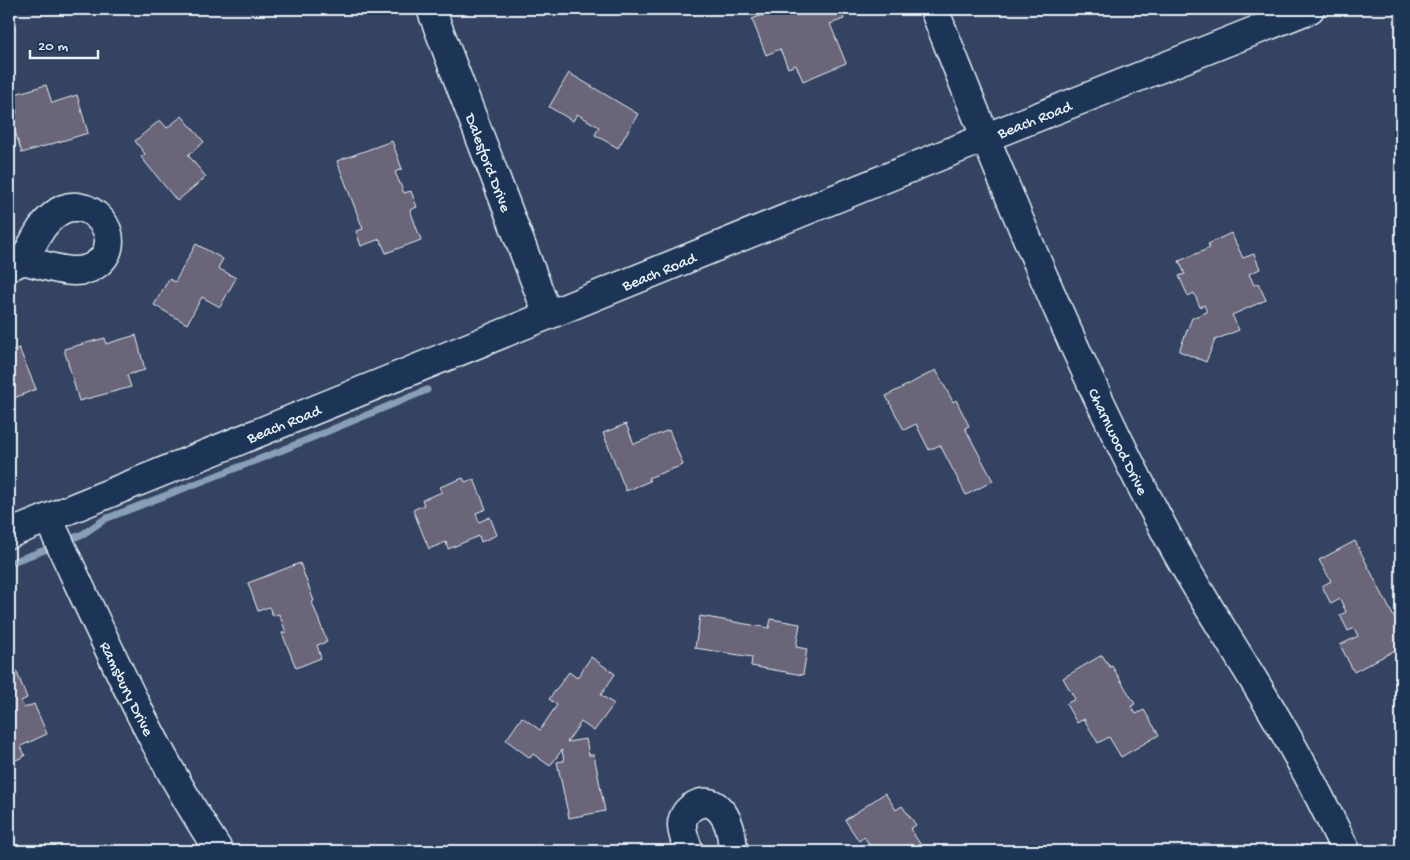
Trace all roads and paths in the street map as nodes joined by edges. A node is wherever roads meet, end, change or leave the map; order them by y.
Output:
1 (431, 9) edge
2 (934, 9) edge
3 (1310, 9) edge
4 (987, 136) junction
5 (548, 315) junction
6 (48, 518) junction
7 (9, 534) edge
8 (219, 851) edge
9 (689, 851) edge
10 (733, 851) edge
11 (1346, 851) edge

1 - 5 street, Dalesford Drive
2 - 4 street, Charnwood Drive
3 - 4 street, Beach Road
4 - 5 street, Beach Road
4 - 11 street, Charnwood Drive
5 - 6 street, Beach Road
6 - 7 street, Beach Road
6 - 8 street, Ramsbury Drive
9 - 10 street

